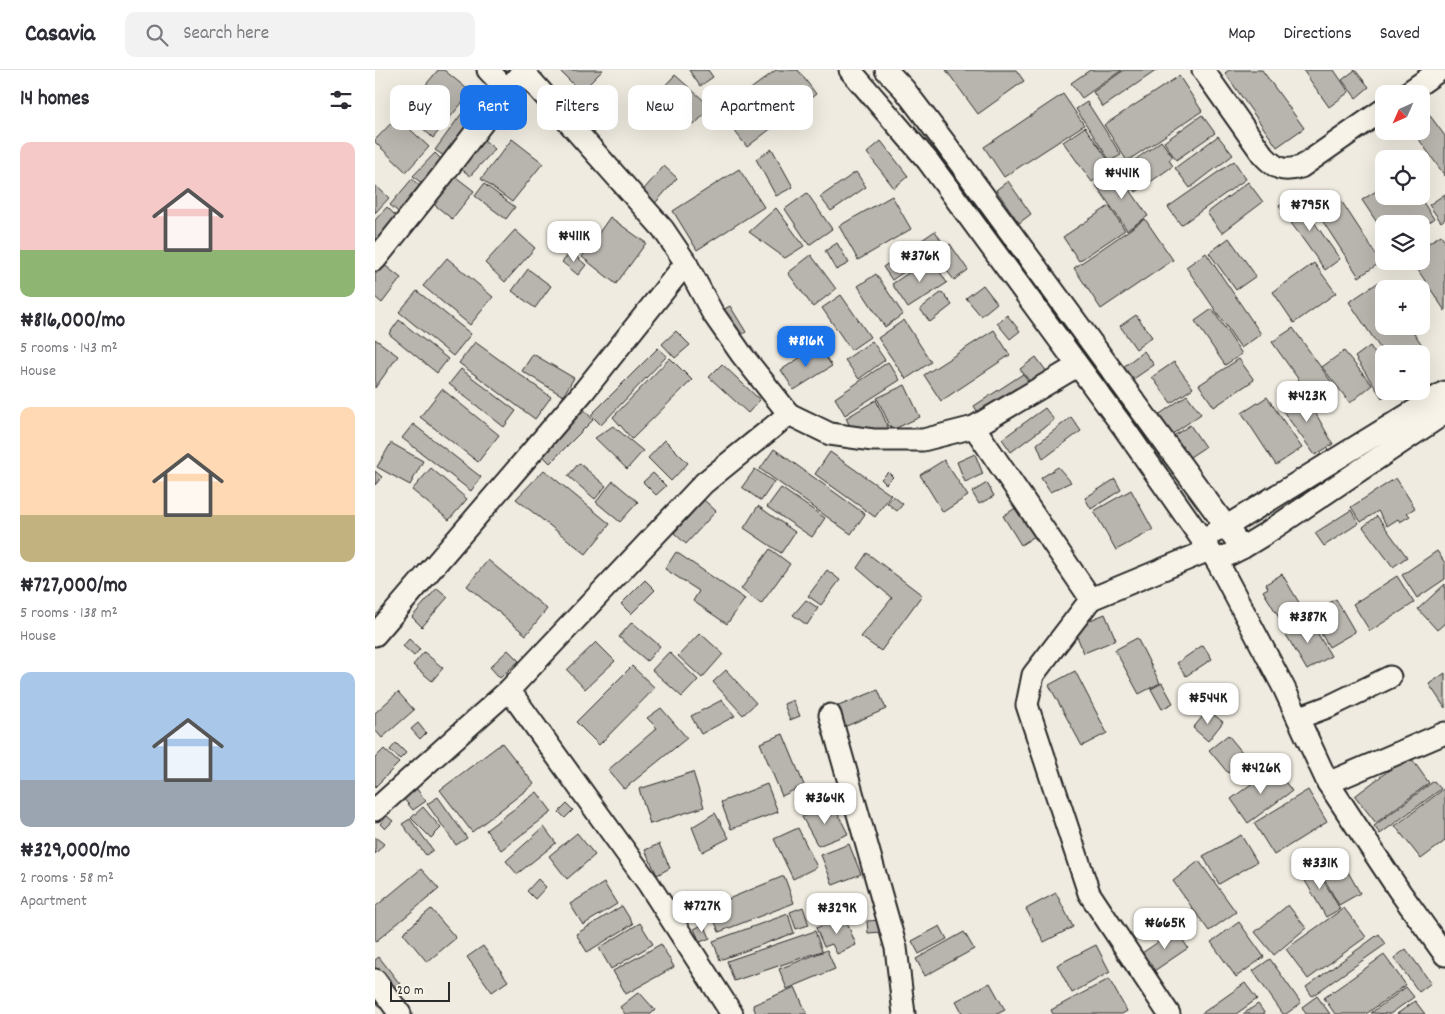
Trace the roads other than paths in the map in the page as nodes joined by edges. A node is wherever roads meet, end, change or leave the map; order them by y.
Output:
1 (487, 70) edge
2 (523, 70) edge
3 (849, 70) edge
4 (886, 70) edge
5 (1203, 70) edge
6 (1441, 70) edge
7 (502, 85) edge
8 (511, 85) edge
9 (1419, 85) edge
10 (1375, 116) edge
11 (477, 130) edge
12 (375, 260) edge
13 (686, 263) junction
14 (1077, 366) junction
15 (1445, 392) edge
16 (1445, 413) edge
17 (789, 414) junction
18 (974, 427) junction
19 (1226, 525) junction
20 (1242, 548) junction
21 (1209, 550) junction
22 (1091, 599) junction
23 (375, 635) edge
24 (1390, 676) dead end
25 (509, 690) junction
26 (830, 715) dead end
27 (1298, 718) junction
28 (1445, 733) edge
29 (1328, 783) junction
30 (375, 810) edge
31 (1445, 956) edge
32 (375, 980) edge
33 (400, 1014) edge
34 (732, 1014) edge
35 (904, 1014) edge
36 (1169, 1014) edge

1 - 7 street
2 - 8 street
2 - 13 street
3 - 14 street
4 - 19 street
5 - 10 street
6 - 9 street
11 - 12 street
13 - 17 street
13 - 23 street
14 - 18 street
14 - 21 street
15 - 19 street
16 - 20 street
17 - 18 street
17 - 25 street
18 - 22 street
19 - 20 street
19 - 21 street
20 - 21 street
21 - 22 street
21 - 27 street
22 - 36 street
24 - 27 street
25 - 30 street
25 - 34 street
26 - 35 street
27 - 29 street
28 - 29 street
29 - 31 street
32 - 33 street

